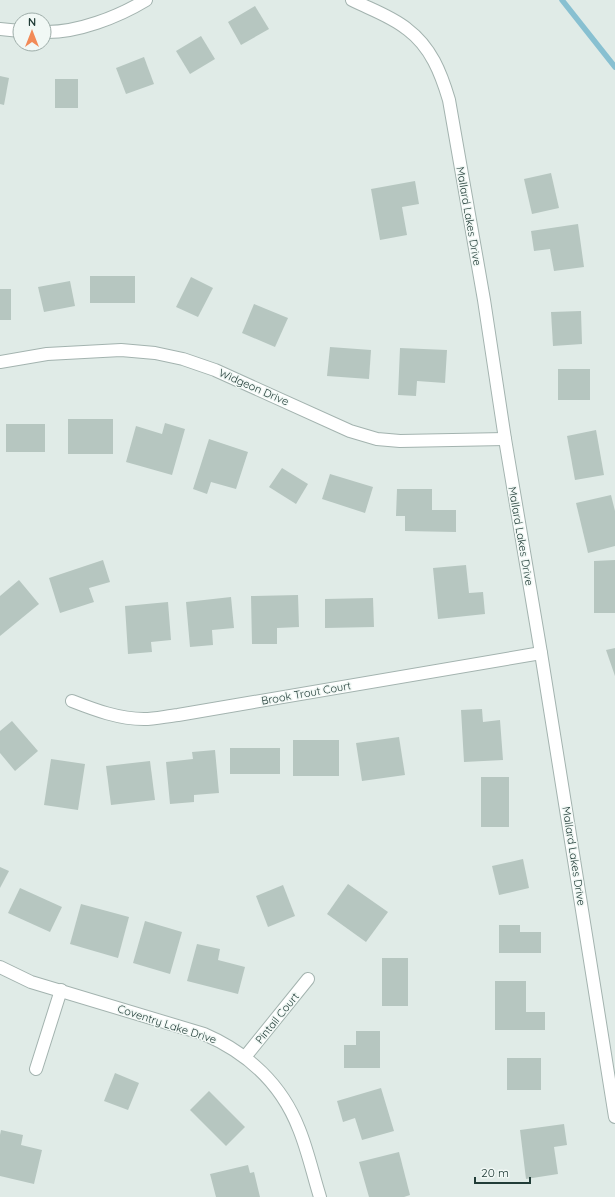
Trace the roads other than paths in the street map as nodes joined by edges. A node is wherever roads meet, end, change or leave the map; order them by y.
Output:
1 (146, 0) edge
2 (352, 0) edge
3 (0, 29) edge
4 (12, 30) edge
5 (52, 31) edge
6 (0, 362) edge
7 (505, 439) junction
8 (541, 653) junction
9 (72, 701) dead end
10 (0, 967) edge
11 (308, 979) dead end
12 (61, 990) junction
13 (245, 1057) junction
14 (36, 1070) dead end
15 (615, 1117) edge
16 (320, 1197) edge

1 - 5 street
2 - 7 street, Mallard Lakes Drive
3 - 4 street
6 - 7 street, Widgeon Drive
7 - 8 street, Mallard Lakes Drive
8 - 9 street, Brook Trout Court
8 - 15 street, Mallard Lakes Drive
10 - 12 street, Coventry Lake Drive
11 - 13 street, Pintail Court
12 - 13 street, Coventry Lake Drive
12 - 14 street
13 - 16 street, Coventry Lake Drive

